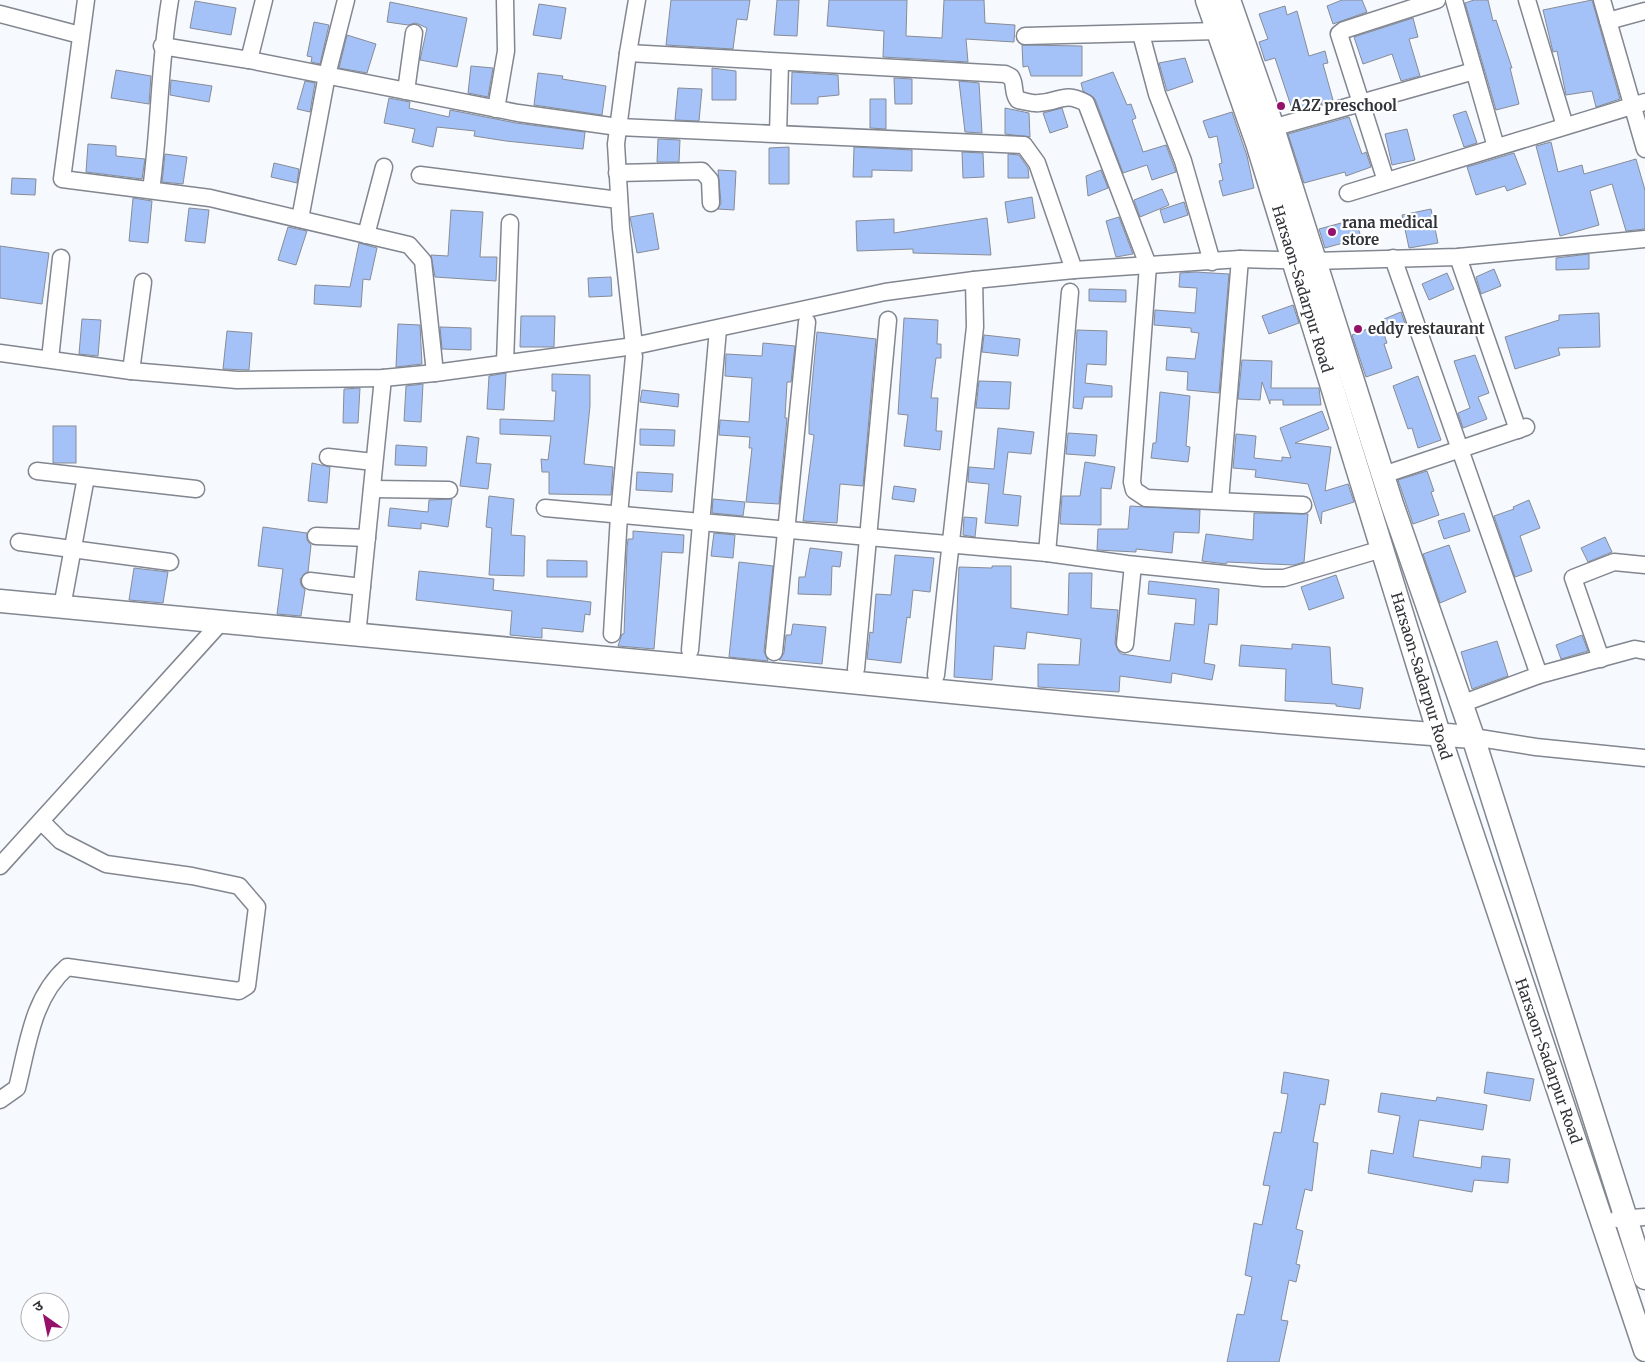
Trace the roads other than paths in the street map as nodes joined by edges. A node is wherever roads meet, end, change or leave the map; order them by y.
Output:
1 (86, 0) edge
2 (170, 0) edge
3 (264, 0) edge
4 (346, 0) edge
5 (505, 0) edge
6 (637, 0) edge
7 (1207, 0) edge
8 (1229, 0) edge
9 (1437, 0) edge
10 (1454, 0) edge
11 (1527, 0) edge
12 (1602, 0) edge
13 (1412, 4) edge
14 (1645, 11) edge
15 (0, 14) edge
16 (1608, 22) junction
17 (1218, 31) junction
18 (414, 32) dead end
19 (1141, 34) junction
20 (80, 35) junction
21 (1025, 36) dead end
22 (162, 46) junction
23 (628, 53) junction
24 (249, 60) junction
25 (780, 63) junction
26 (1474, 72) junction
27 (327, 75) junction
28 (406, 91) junction
29 (1360, 103) junction
30 (1639, 104) edge
31 (496, 109) junction
32 (1565, 126) junction
33 (618, 127) junction
34 (1272, 128) junction
35 (778, 134) junction
36 (1496, 147) junction
37 (1645, 149) edge
38 (384, 167) dead end
39 (617, 173) junction
40 (420, 175) dead end
41 (1386, 181) junction
42 (151, 190) junction
43 (1348, 193) dead end
44 (619, 200) junction
45 (712, 203) dead end
46 (300, 219) junction
47 (510, 223) dead end
48 (366, 235) junction
49 (1645, 239) edge
50 (1458, 256) junction
51 (61, 258) dead end
52 (1393, 258) junction
53 (1240, 259) junction
54 (1303, 260) junction
55 (1212, 262) junction
56 (1148, 265) junction
57 (1074, 270) junction
58 (974, 280) junction
59 (143, 282) dead end
60 (1070, 292) dead end
61 (888, 320) dead end
62 (807, 322) dead end
63 (718, 329) junction
64 (634, 351) junction
65 (0, 353) edge
66 (50, 359) junction
67 (505, 363) junction
68 (131, 371) junction
69 (435, 373) junction
70 (383, 378) junction
71 (1460, 450) junction
72 (328, 457) dead end
73 (374, 462) junction
74 (38, 471) dead end
75 (1383, 475) junction
76 (86, 477) junction
77 (196, 489) dead end
78 (372, 489) junction
79 (449, 490) dead end
80 (1220, 501) junction
81 (1303, 504) dead end
82 (545, 508) dead end
83 (619, 515) junction
84 (701, 522) junction
85 (786, 530) junction
86 (316, 536) dead end
87 (367, 538) junction
88 (868, 538) junction
89 (19, 542) dead end
90 (949, 545) junction
91 (72, 549) junction
92 (1382, 549) junction
93 (1048, 553) junction
94 (170, 562) dead end
95 (1133, 565) junction
96 (1645, 565) edge
97 (310, 581) dead end
98 (362, 587) junction
99 (0, 601) edge
100 (62, 607) junction
101 (222, 621) junction
102 (612, 634) dead end
103 (357, 636) junction
104 (1125, 644) dead end
105 (690, 650) dead end
106 (1645, 651) edge
107 (774, 652) dead end
108 (1601, 659) junction
109 (856, 669) dead end
110 (936, 674) dead end
111 (1539, 675) junction
112 (1461, 704) junction
113 (1439, 734) junction
114 (1473, 736) junction
115 (1645, 758) edge
116 (41, 822) junction
117 (0, 866) edge
118 (0, 1100) edge
119 (1601, 1218) junction
120 (1635, 1218) edge
121 (1645, 1278) edge
122 (1645, 1350) edge

1 - 20 street
2 - 22 street
3 - 24 street
4 - 27 street
5 - 31 street
6 - 23 street
7 - 17 street, Harsaon-Sadarpur Road
8 - 34 street, Harsaon-Sadarpur Road
9 - 13 street
10 - 26 street
11 - 32 street
12 - 16 street
13 - 29 street
14 - 16 street
15 - 20 street
16 - 30 street
17 - 19 street
17 - 54 street, Harsaon-Sadarpur Road
18 - 28 street
19 - 21 street
19 - 55 street
20 - 42 street
22 - 24 street
22 - 42 street
23 - 25 street
23 - 33 street
24 - 27 street
25 - 35 street
25 - 56 street
26 - 29 street
26 - 36 street
27 - 28 street
27 - 46 street
28 - 31 street
29 - 34 street
29 - 41 street
30 - 32 street
30 - 37 street
31 - 33 street
32 - 36 street
33 - 35 street
33 - 39 street
34 - 54 street, Harsaon-Sadarpur Road
35 - 57 street
36 - 41 street
38 - 48 street
39 - 44 street
39 - 45 street
40 - 44 street
41 - 43 street
42 - 46 street
44 - 64 street
46 - 48 street
47 - 67 street
48 - 69 street
49 - 50 street
50 - 52 street
50 - 71 street
51 - 66 street
52 - 54 street
52 - 71 street
53 - 54 street
53 - 55 street
53 - 80 street
54 - 75 street, Harsaon-Sadarpur Road
54 - 92 street, Harsaon-Sadarpur Road
55 - 56 street
56 - 57 street
56 - 80 street
57 - 58 street
58 - 63 street
58 - 90 street
59 - 68 street
60 - 93 street
61 - 88 street
62 - 85 street
63 - 64 street
63 - 84 street
64 - 67 street
64 - 83 street
65 - 66 street
66 - 68 street
67 - 69 street
68 - 70 street
69 - 70 street
70 - 73 street
71 - 75 street
71 - 111 street
72 - 73 street
73 - 78 street
74 - 76 street
75 - 112 street, Harsaon-Sadarpur Road
76 - 77 street
76 - 91 street
78 - 79 street
78 - 87 street
80 - 81 street
82 - 83 street
83 - 84 street
83 - 102 street
84 - 85 street
84 - 105 street
85 - 88 street
85 - 107 street
86 - 87 street
87 - 98 street
88 - 90 street
88 - 109 street
89 - 91 street
90 - 93 street
90 - 110 street
91 - 94 street
91 - 100 street
92 - 95 street
92 - 113 street, Harsaon-Sadarpur Road
93 - 95 street
95 - 104 street
96 - 108 street
97 - 98 street
98 - 103 street
99 - 100 street
100 - 101 street
101 - 103 street
101 - 116 street
103 - 113 street
106 - 108 street
108 - 111 street
111 - 112 street
112 - 114 street, Harsaon-Sadarpur Road
113 - 114 street
113 - 119 street, Harsaon-Sadarpur Road
114 - 115 street
114 - 120 street, Harsaon-Sadarpur Road
116 - 117 street
116 - 118 street
119 - 120 street
119 - 122 street, Harsaon-Sadarpur Road
120 - 121 street, Harsaon-Sadarpur Road

